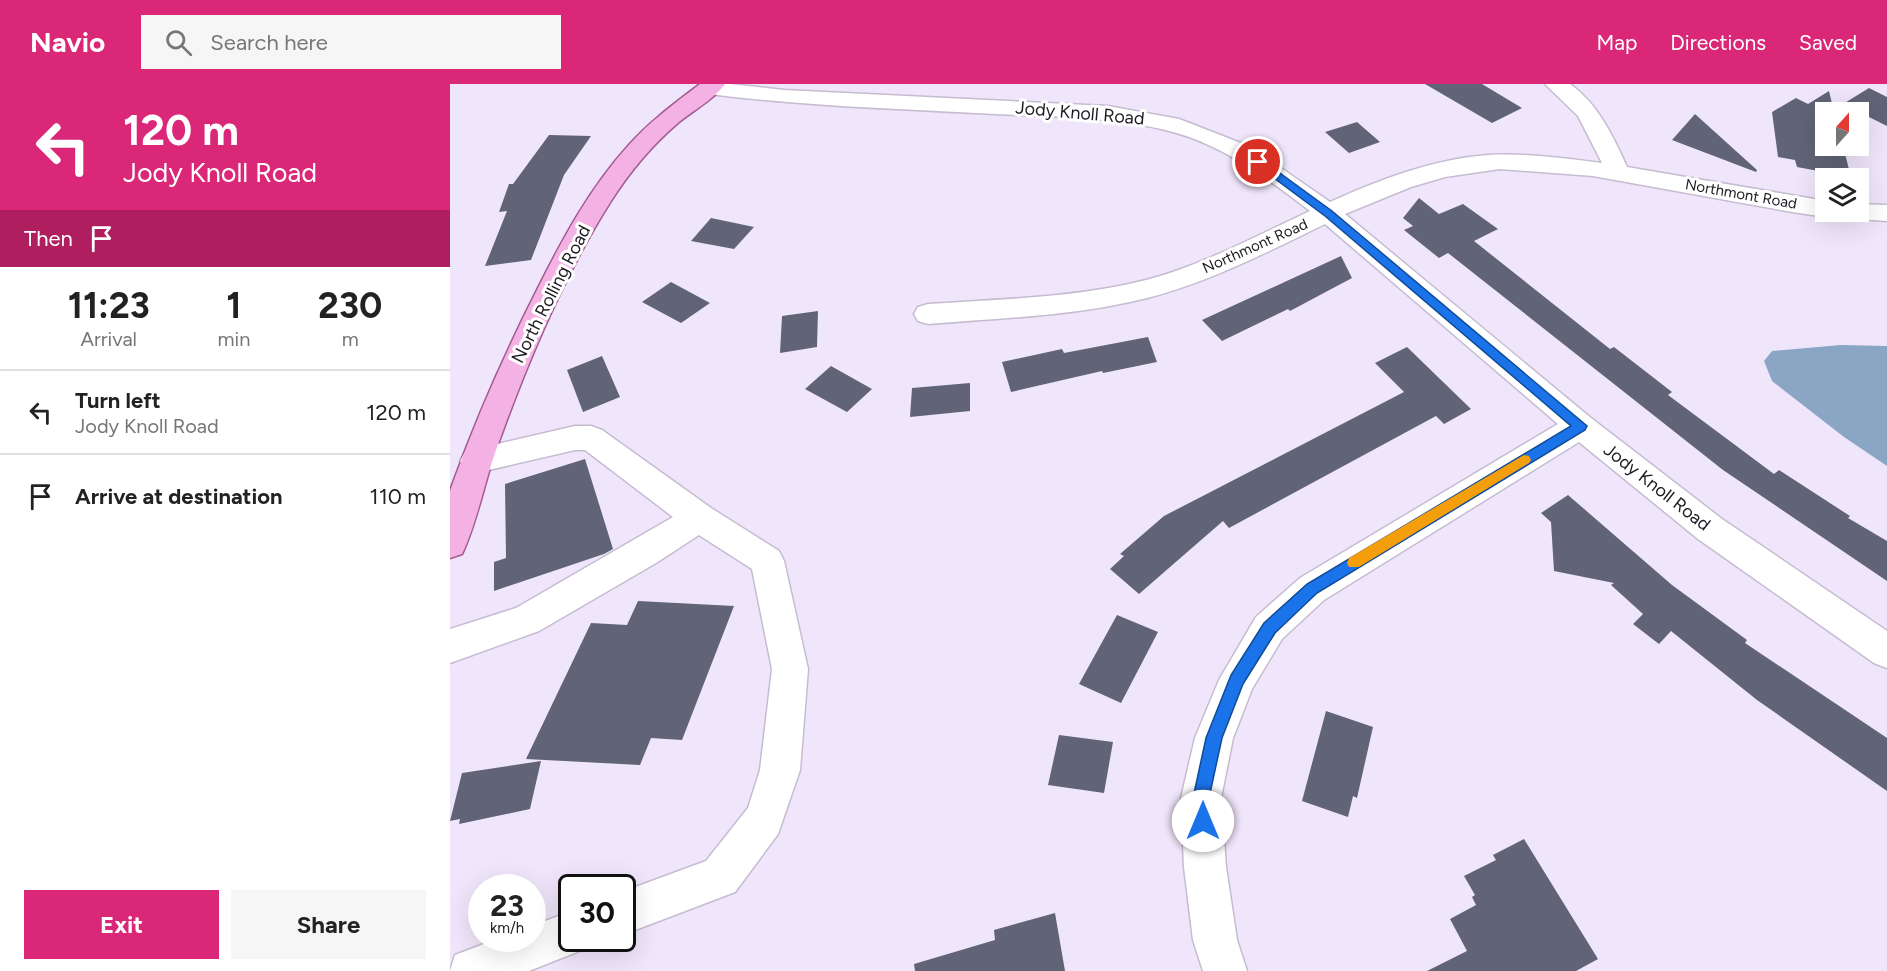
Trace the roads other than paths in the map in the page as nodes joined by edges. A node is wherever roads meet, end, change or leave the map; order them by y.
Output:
1 (1556, 84) edge
2 (712, 86) edge
3 (1618, 172) junction
4 (1815, 207) edge
5 (1869, 212) edge
6 (1887, 213) edge
7 (1329, 214) junction
8 (928, 314) dead end
9 (1580, 426) junction
10 (476, 461) junction
11 (699, 518) junction
12 (450, 544) edge
13 (450, 646) edge
14 (1887, 651) edge
15 (636, 909) edge
16 (558, 938) edge
17 (471, 971) edge
18 (1225, 971) edge

1 - 3 street
2 - 7 street, Jody Knoll Road
2 - 10 main road, North Rolling Road
3 - 4 street, Northmont Road
3 - 7 street, Northmont Road
5 - 6 street
7 - 8 street, Northmont Road
7 - 9 street, Jody Knoll Road
9 - 14 street, Jody Knoll Road
9 - 18 street
10 - 11 street
10 - 12 main road, North Rolling Road
11 - 13 street
11 - 15 street
16 - 17 street

